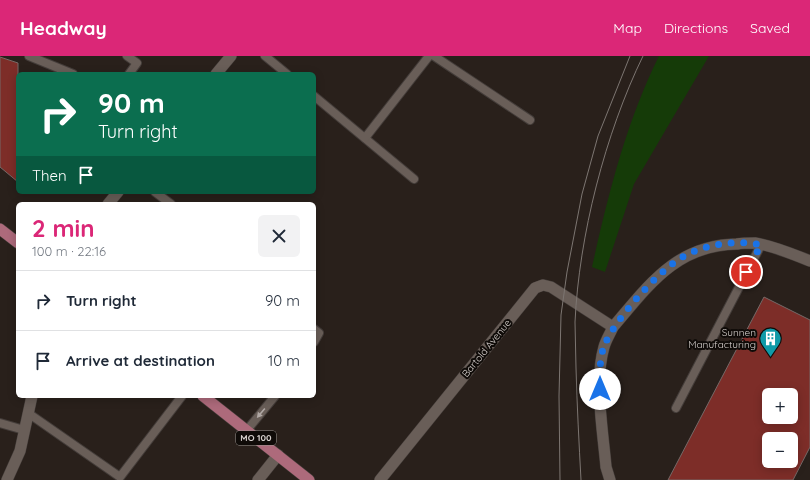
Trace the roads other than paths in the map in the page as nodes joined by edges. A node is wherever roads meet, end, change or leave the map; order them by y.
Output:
1 (28, 56) edge
2 (127, 56) edge
3 (230, 56) edge
4 (265, 56) edge
5 (429, 56) edge
6 (434, 56) edge
7 (68, 72) edge
8 (131, 72) edge
9 (218, 72) edge
10 (285, 72) edge
11 (316, 98) edge
12 (530, 120) dead end
13 (365, 138) junction
14 (414, 179) dead end
15 (116, 194) edge
16 (158, 194) edge
17 (110, 202) edge
18 (168, 202) edge
19 (0, 229) edge
20 (16, 241) edge
21 (761, 245) junction
22 (810, 261) edge
23 (613, 327) junction
24 (316, 331) edge
25 (316, 338) edge
26 (32, 398) edge
27 (180, 398) edge
28 (206, 398) edge
29 (273, 398) edge
30 (676, 408) dead end
31 (28, 413) junction
32 (0, 423) edge
33 (24, 430) junction
34 (246, 430) junction
35 (278, 455) junction
36 (7, 480) edge
37 (258, 480) edge
38 (309, 480) edge
39 (380, 480) edge
40 (610, 480) edge

1 - 7 lane
2 - 8 lane
3 - 9 street
4 - 10 lane
5 - 13 lane
6 - 12 lane
11 - 13 lane
13 - 14 lane
15 - 17 street
16 - 18 lane
19 - 20 main road
21 - 22 street
21 - 23 street
21 - 30 lane
23 - 39 street, Bartold Avenue
23 - 40 street
24 - 25 lane
26 - 31 street
27 - 31 lane
28 - 34 main road, MO 100
29 -> 34 lane
31 - 33 street
32 - 33 lane
33 - 36 street
34 - 35 main road, MO 100
35 - 37 street
35 - 38 main road, MO 100

